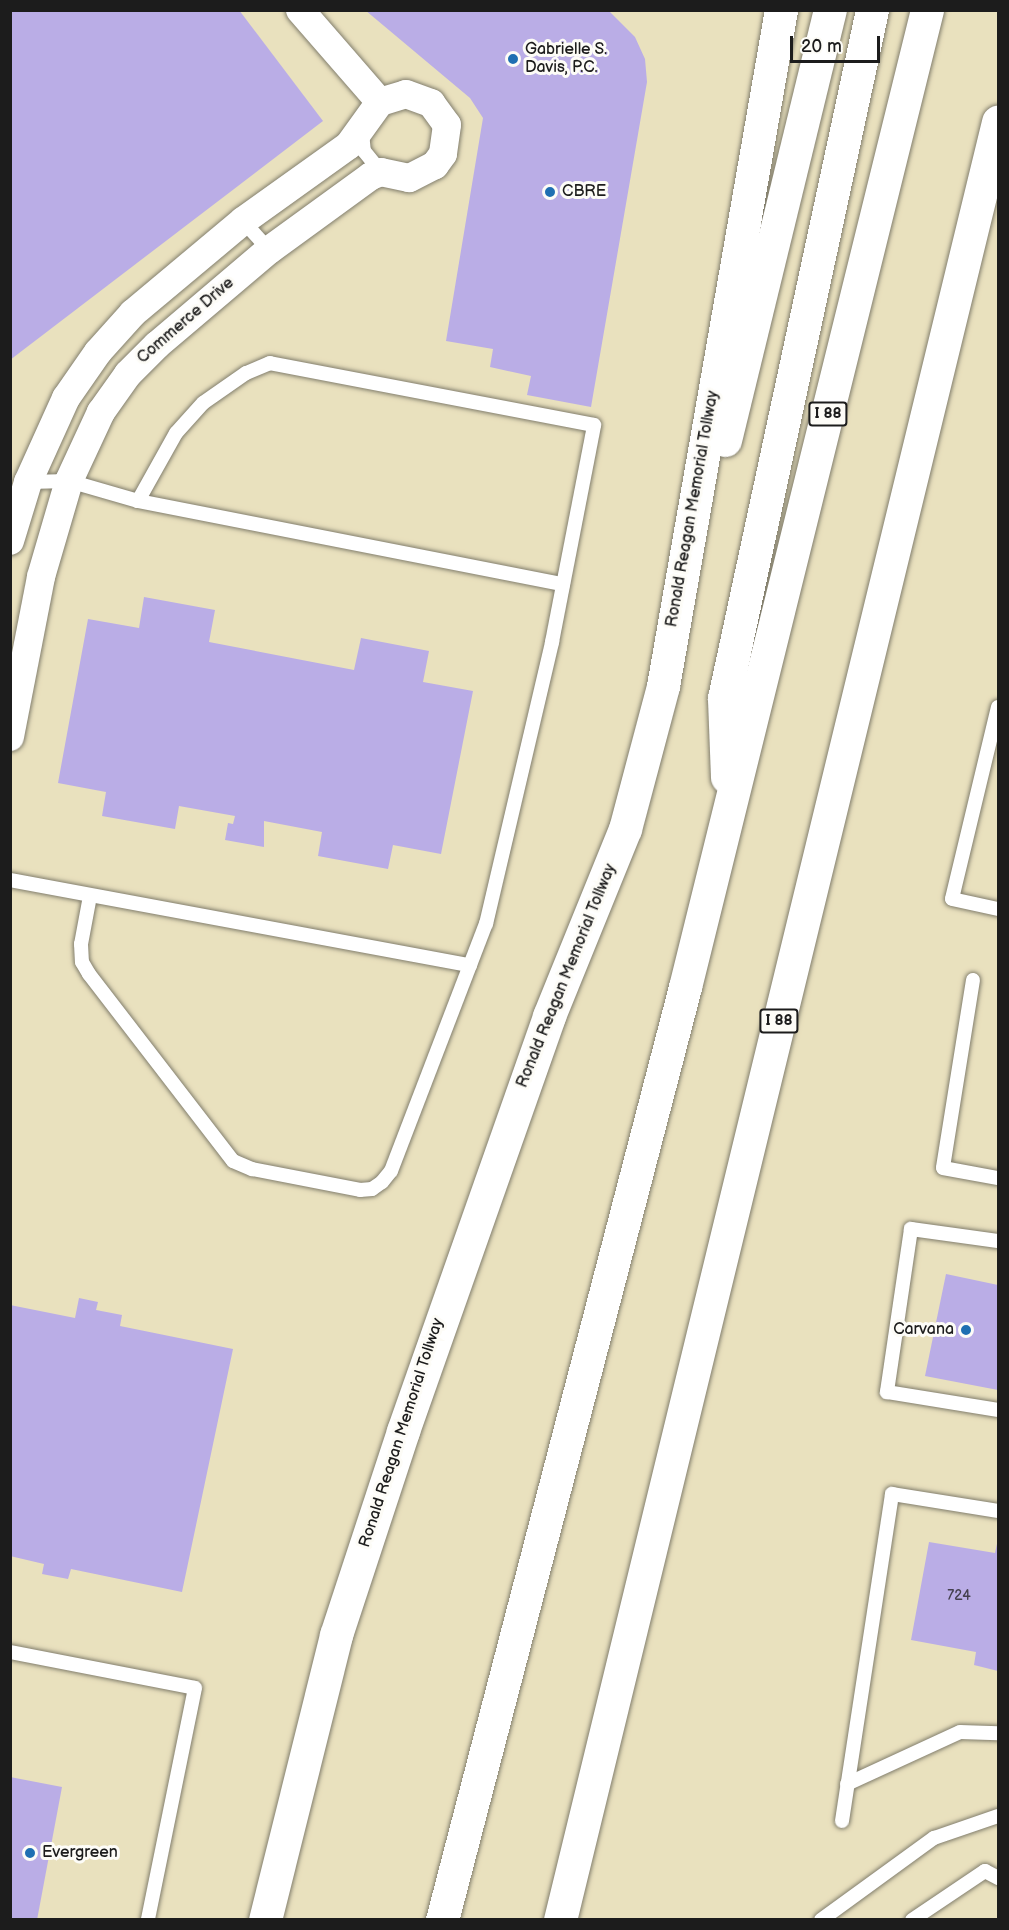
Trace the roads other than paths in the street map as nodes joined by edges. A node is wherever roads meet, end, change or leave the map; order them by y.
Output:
1 (300, 10) edge
2 (781, 10) edge
3 (830, 10) edge
4 (872, 10) edge
5 (927, 10) edge
6 (372, 112) junction
7 (999, 122) edge
8 (381, 172) junction
9 (243, 220) junction
10 (269, 249) junction
11 (69, 481) junction
12 (28, 482) junction
13 (138, 501) junction
14 (10, 542) edge
15 (563, 584) junction
16 (663, 686) junction
17 (999, 706) edge
18 (10, 737) edge
19 (728, 818) junction
20 (10, 880) edge
21 (90, 896) junction
22 (999, 909) edge
23 (470, 965) junction
24 (973, 980) dead end
25 (999, 1178) edge
26 (999, 1241) edge
27 (999, 1410) edge
28 (999, 1510) edge
29 (10, 1652) edge
30 (999, 1732) edge
31 (847, 1784) junction
32 (999, 1816) edge
33 (842, 1821) dead end
34 (999, 1878) edge
35 (148, 1920) edge
36 (265, 1920) edge
37 (442, 1920) edge
38 (560, 1920) edge
39 (821, 1920) edge
40 (912, 1920) edge

1 - 6 street
2 - 16 highway, Ronald Reagan Memorial Tollway
3 - 16 highway
4 - 19 highway
5 - 19 highway, I 88
6 - 8 lane
6 - 8 street
6 - 9 street
7 - 38 highway, I 88
8 - 10 street, Commerce Drive
9 - 10 lane
9 - 12 street
10 - 11 street, Commerce Drive
11 - 12 lane
11 - 13 lane
11 - 18 street, Commerce Drive
12 - 14 street
13 - 15 lane
13 - 15 lane
15 - 23 lane
16 - 36 highway, Ronald Reagan Memorial Tollway
17 - 22 lane
19 - 37 highway, I 88
20 - 21 lane
21 - 23 lane
21 - 23 lane
24 - 25 lane
26 - 27 lane
28 - 31 lane
29 - 35 lane
30 - 31 lane
31 - 33 lane
32 - 39 lane
34 - 40 lane

